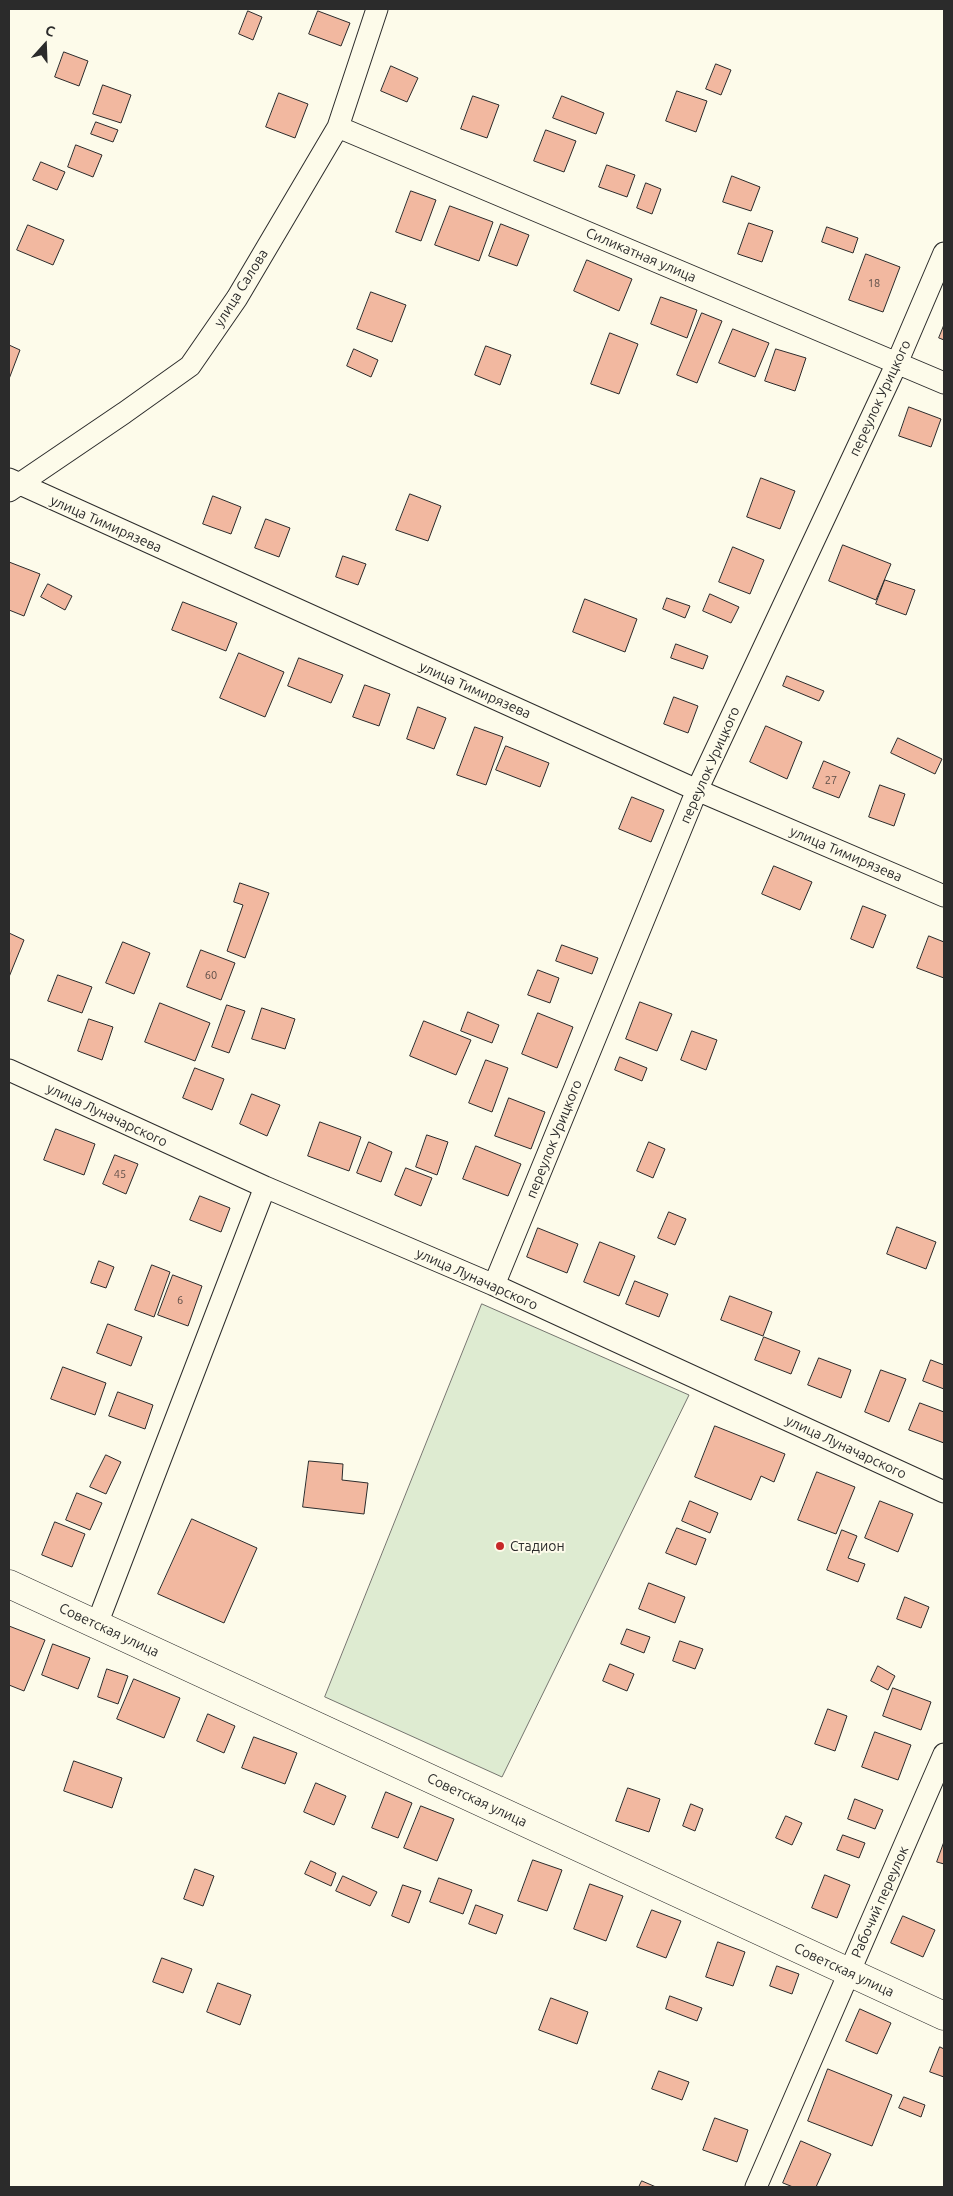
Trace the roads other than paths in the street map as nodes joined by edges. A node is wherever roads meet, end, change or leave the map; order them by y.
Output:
1 (377, 9) edge
2 (338, 127) junction
3 (944, 253) edge
4 (897, 363) junction
5 (944, 383) edge
6 (11, 485) edge
7 (697, 790) junction
8 (944, 896) edge
9 (9, 1070) edge
10 (265, 1187) junction
11 (494, 1285) junction
12 (944, 1492) edge
13 (9, 1584) edge
14 (97, 1624) junction
15 (944, 1754) edge
16 (849, 1973) junction
17 (944, 2016) edge
18 (756, 2187) edge

1 - 2 street, улица Салова
2 - 4 street, Силикатная улица
2 - 6 street, улица Салова
3 - 4 street, переулок Урицкого
4 - 5 street, Силикатная улица
4 - 7 street, переулок Урицкого
6 - 7 street, улица Тимирязева
7 - 8 street, улица Тимирязева
7 - 11 street, переулок Урицкого
9 - 10 street, улица Луначарского
10 - 11 street, улица Луначарского
10 - 14 street
11 - 12 street, улица Луначарского
13 - 14 main road, Советская улица
14 - 16 main road, Советская улица
15 - 16 street, Рабочий переулок
16 - 17 main road, Советская улица
16 - 18 street, Рабочий переулок

